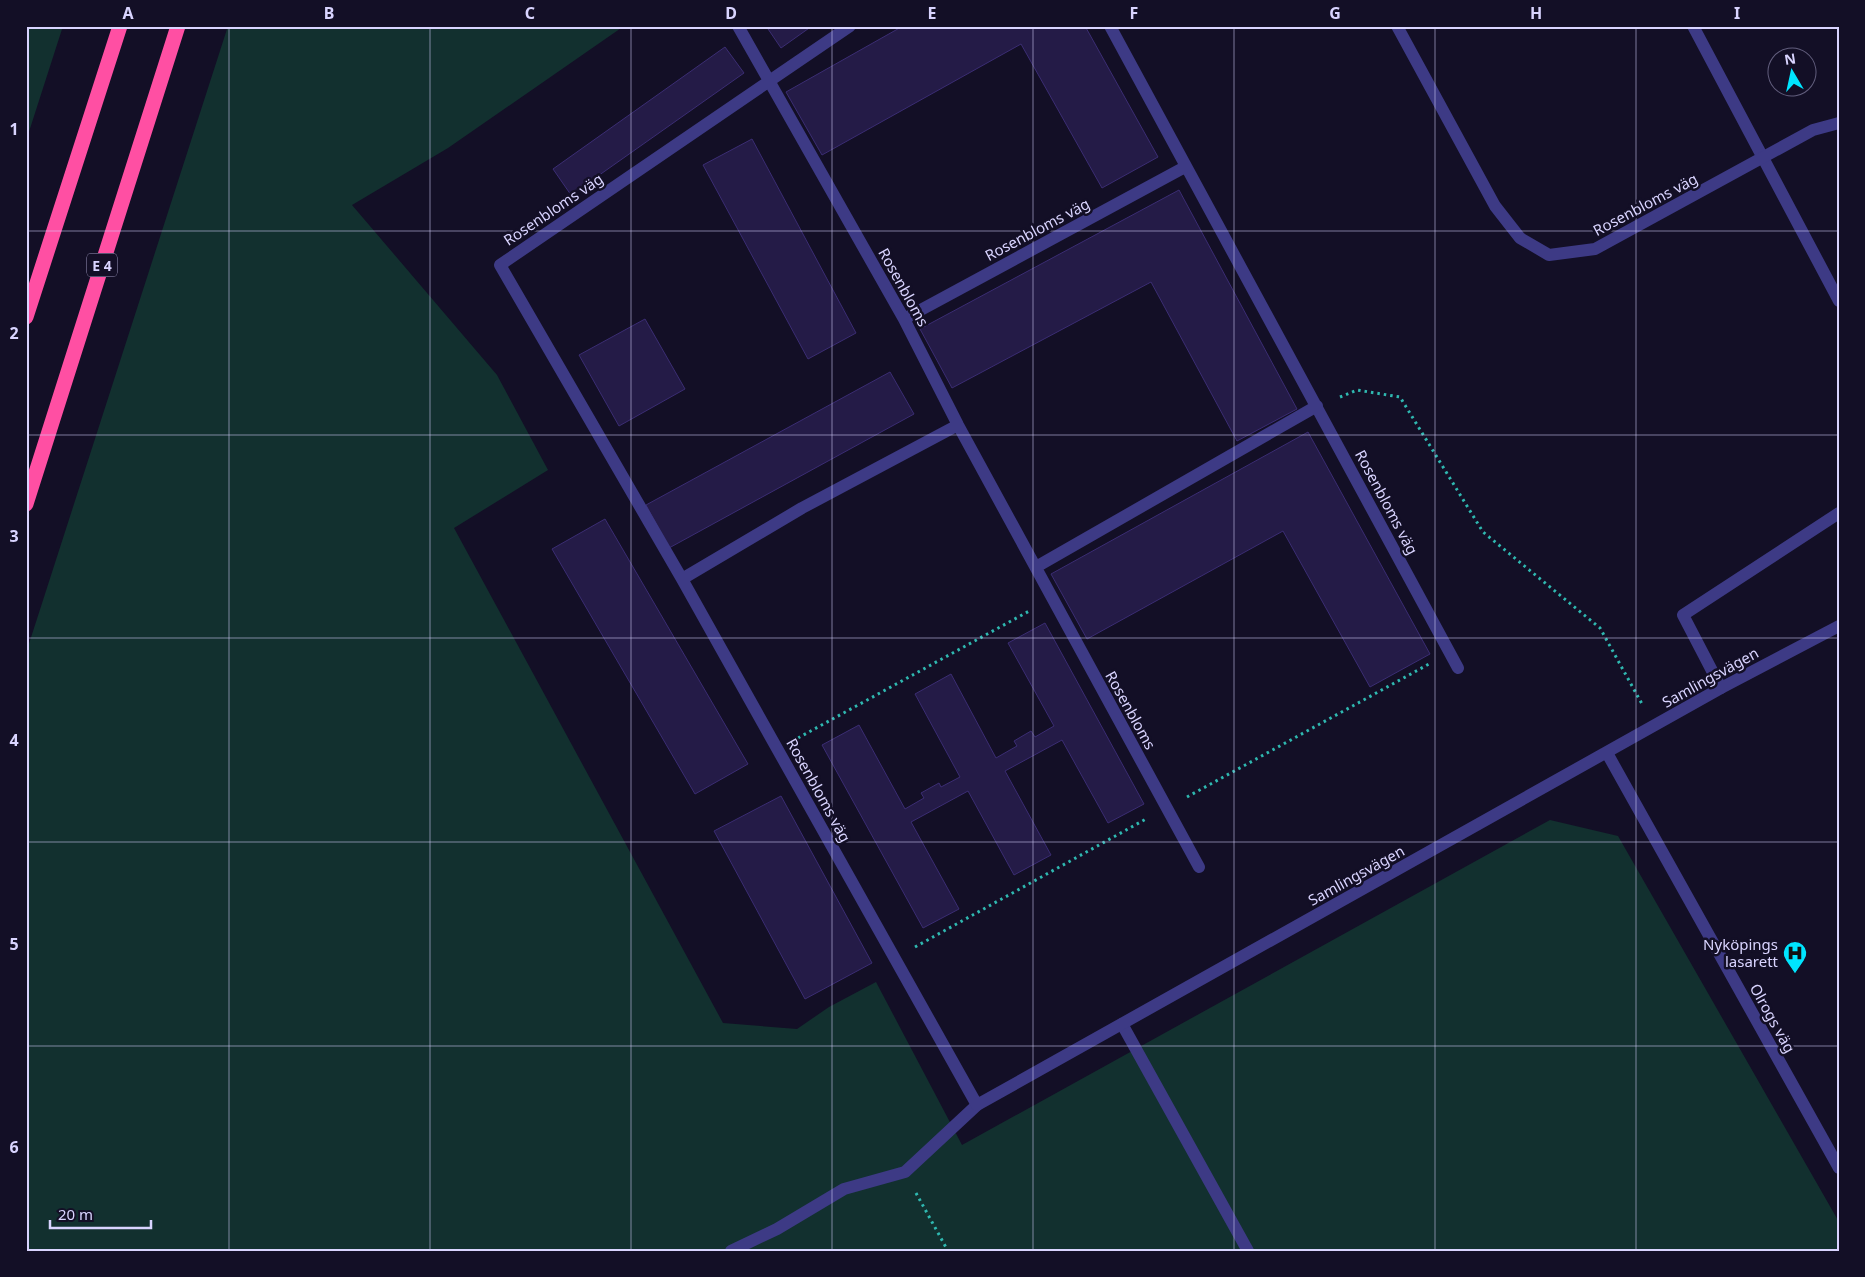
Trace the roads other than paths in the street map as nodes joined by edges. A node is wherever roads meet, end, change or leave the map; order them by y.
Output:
1 (120, 26) edge
2 (178, 26) edge
3 (738, 26) edge
4 (850, 26) edge
5 (1110, 26) edge
6 (1397, 26) edge
7 (1693, 26) edge
8 (769, 82) junction
9 (1839, 123) edge
10 (1764, 157) junction
11 (1185, 167) junction
12 (1839, 301) edge
13 (26, 317) edge
14 (904, 319) junction
15 (1317, 406) junction
16 (958, 425) junction
17 (26, 504) edge
18 (1839, 514) edge
19 (1036, 567) junction
20 (682, 579) junction
21 (1839, 626) edge
22 (1458, 668) dead end
23 (1721, 688) junction
24 (1607, 753) junction
25 (1199, 867) dead end
26 (1122, 1024) junction
27 (977, 1105) junction
28 (1839, 1168) edge
29 (731, 1251) edge
30 (1248, 1251) edge

1 - 13 highway
2 - 17 highway, E 4
3 - 8 street, Rosenbloms
4 - 8 street, Rosenbloms väg
5 - 11 street, Rosenbloms väg
6 - 10 street, Rosenbloms väg
7 - 10 street
8 - 14 street, Rosenbloms
8 - 20 street, Rosenbloms väg
9 - 10 street, Rosenbloms väg
10 - 12 street
11 - 14 street, Rosenbloms väg
11 - 15 street, Rosenbloms väg
14 - 16 street, Rosenbloms
15 - 19 street
15 - 22 street, Rosenbloms väg
16 - 19 street, Rosenbloms
16 - 20 street
18 - 23 street
19 - 25 street, Rosenbloms
20 - 27 street, Rosenbloms väg
21 - 23 street, Samlingsvägen
23 - 24 street, Samlingsvägen
24 - 26 street, Samlingsvägen
24 - 28 street, Olrogs väg
26 - 27 street, Samlingsvägen
26 - 30 street
27 - 29 street, Samlingsvägen

